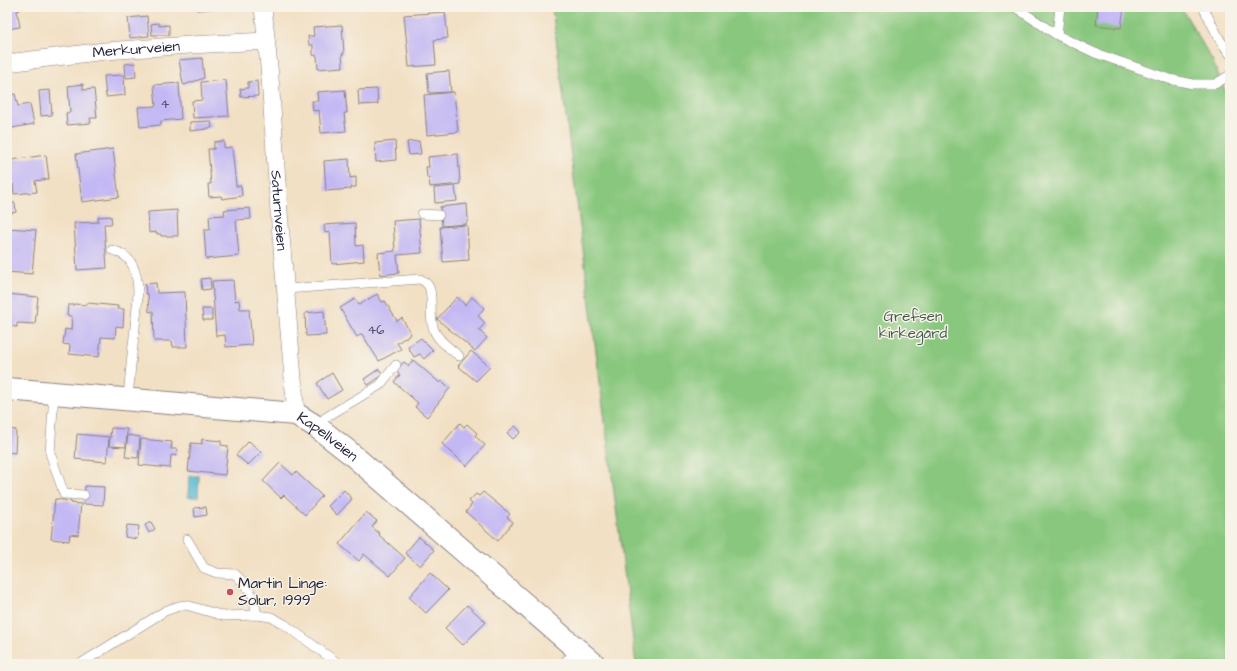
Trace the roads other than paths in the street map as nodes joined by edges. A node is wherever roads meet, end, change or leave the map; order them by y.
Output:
1 (1014, 7) edge
2 (1060, 7) edge
3 (1203, 7) edge
4 (267, 17) edge
5 (1057, 35) junction
6 (266, 41) junction
7 (1230, 54) edge
8 (7, 63) edge
9 (1230, 76) edge
10 (422, 214) dead end
11 (440, 215) dead end
12 (112, 250) dead end
13 (286, 289) junction
14 (459, 356) dead end
15 (396, 365) dead end
16 (7, 389) edge
17 (54, 394) junction
18 (128, 399) junction
19 (296, 414) junction
20 (317, 427) junction
21 (84, 495) dead end
22 (187, 539) dead end
23 (257, 615) junction
24 (578, 660) edge
25 (80, 664) edge
26 (339, 664) edge

1 - 5 lane
2 - 5 lane
3 - 7 lane
4 - 6 street, Saturnveien
5 - 9 lane
6 - 8 street, Merkurveien
6 - 13 street, Saturnveien
10 - 11 lane
12 - 18 lane
13 - 14 lane
13 - 19 street, Saturnveien
15 - 20 lane
16 - 17 street, Kapellveien
17 - 18 street, Kapellveien
17 - 21 lane
18 - 19 street, Kapellveien
19 - 20 street, Kapellveien
20 - 24 street, Kapellveien
22 - 23 lane
23 - 25 lane
23 - 26 lane

